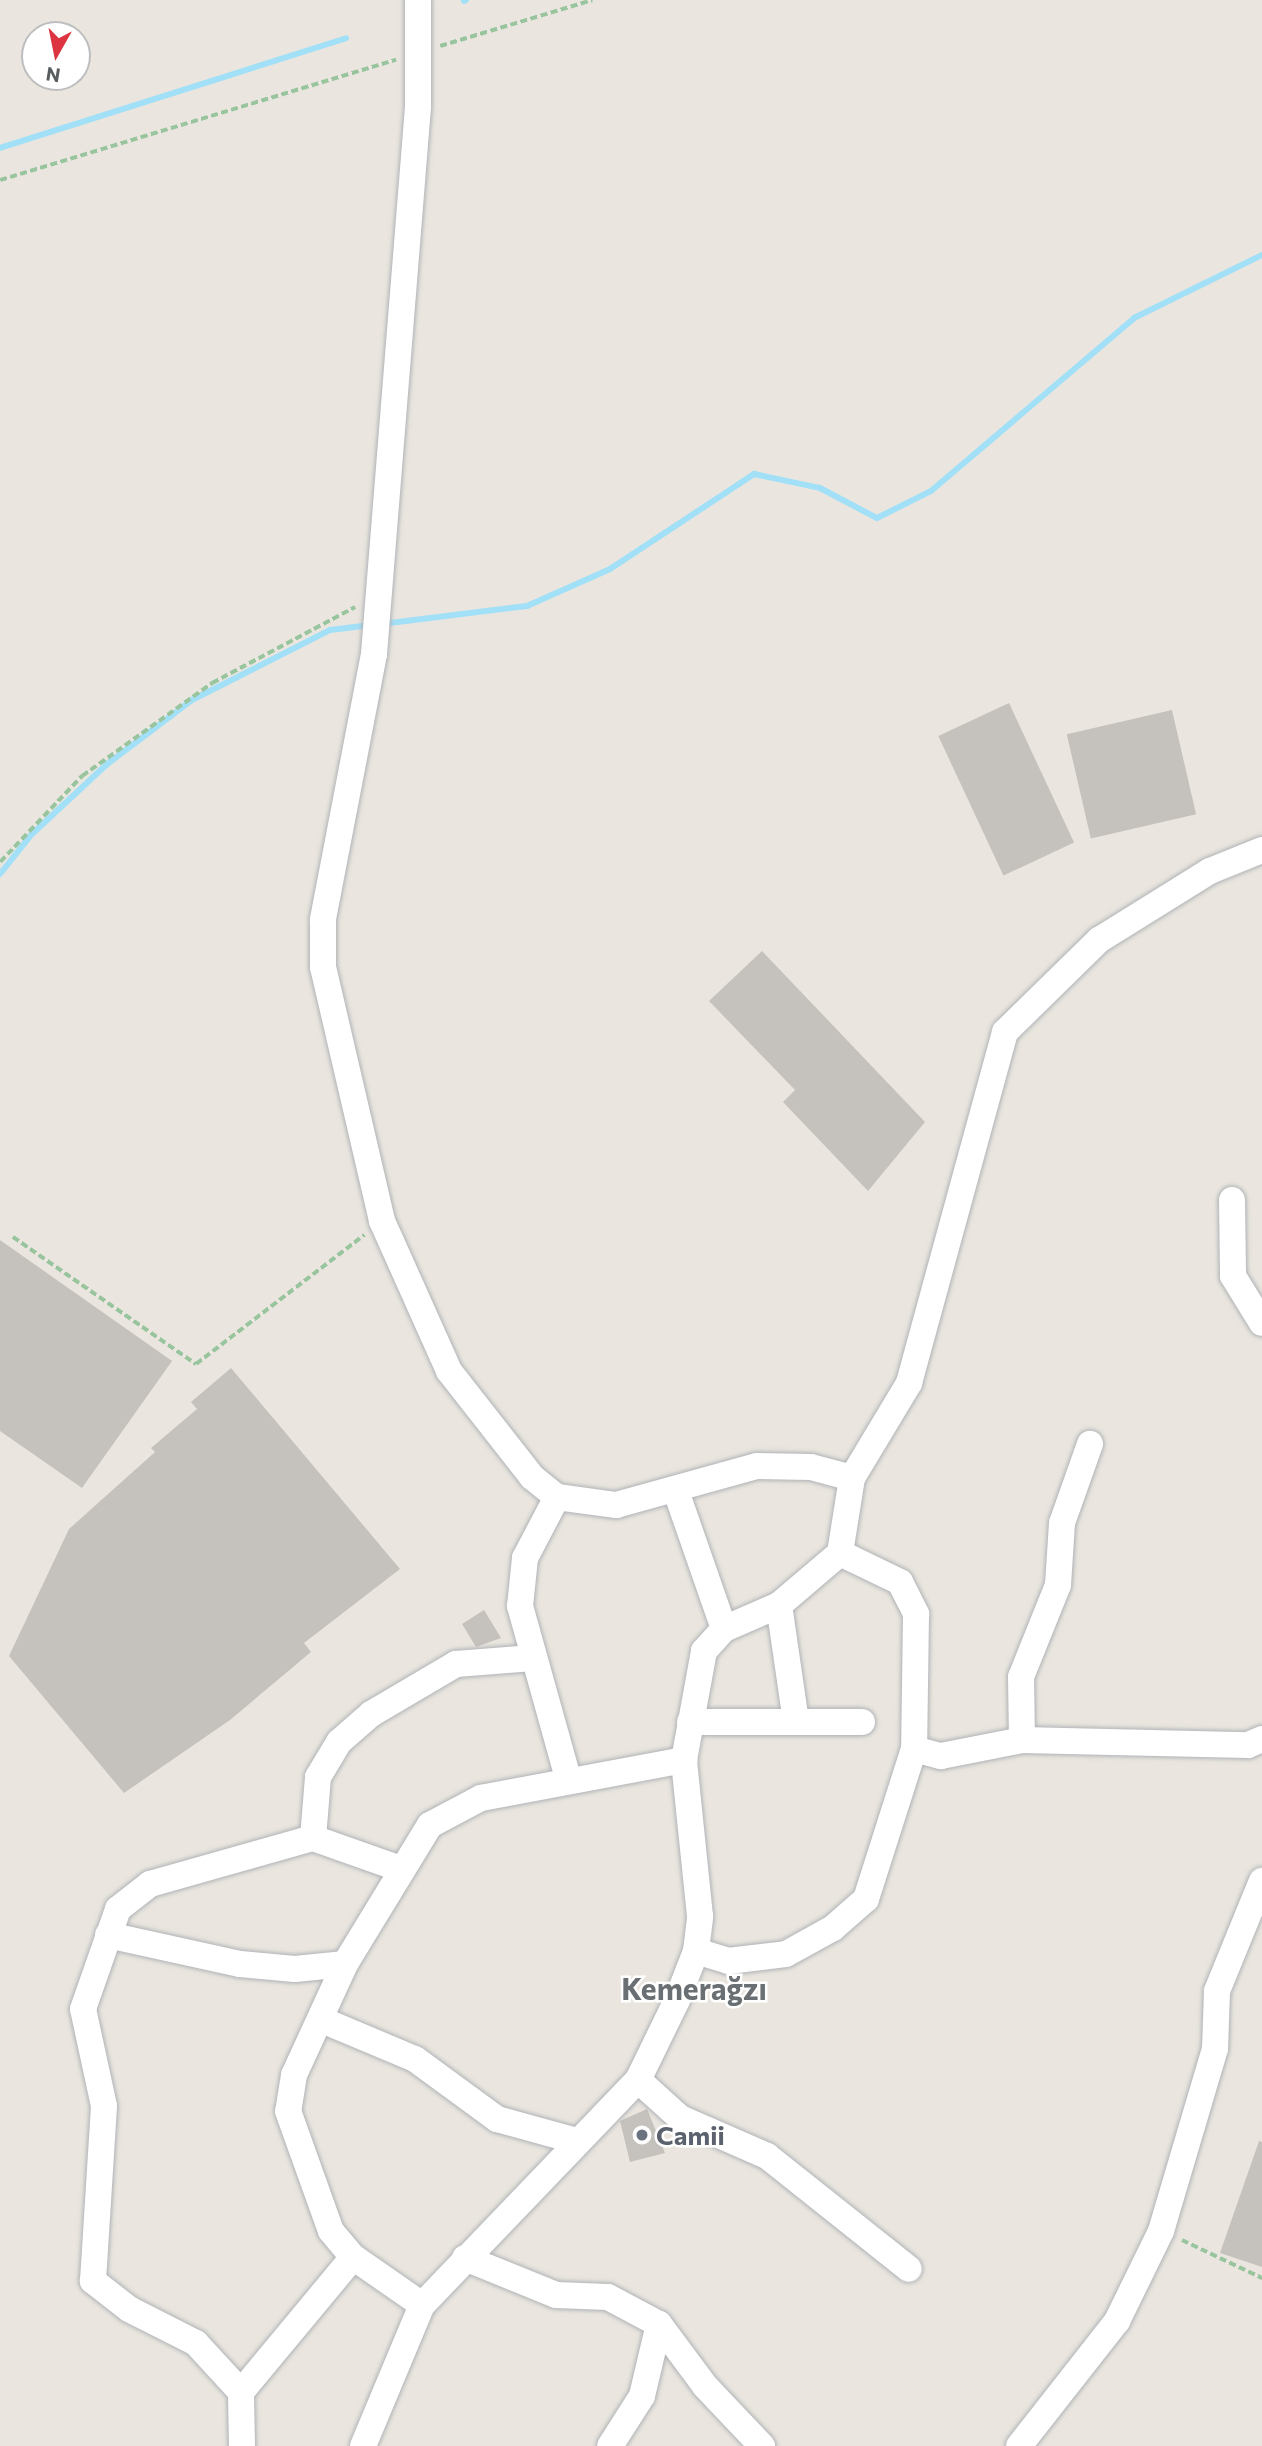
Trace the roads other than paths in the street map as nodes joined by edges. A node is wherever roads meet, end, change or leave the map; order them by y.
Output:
1 (418, 0) edge
2 (1262, 850) edge
3 (1232, 1200) dead end
4 (1262, 1323) edge
5 (1090, 1444) dead end
6 (852, 1478) junction
7 (676, 1492) junction
8 (557, 1497) junction
9 (840, 1553) junction
10 (779, 1605) junction
11 (723, 1629) junction
12 (533, 1658) junction
13 (690, 1722) junction
14 (796, 1722) junction
15 (862, 1722) dead end
16 (1262, 1739) edge
17 (1022, 1740) junction
18 (914, 1749) junction
19 (684, 1760) junction
20 (568, 1778) junction
21 (313, 1838) junction
22 (401, 1869) junction
23 (1262, 1881) edge
24 (108, 1935) junction
25 (696, 1951) junction
26 (345, 1964) junction
27 (322, 2020) junction
28 (638, 2080) junction
29 (573, 2140) junction
30 (352, 2257) junction
31 (465, 2258) junction
32 (909, 2269) dead end
33 (422, 2305) junction
34 (659, 2324) junction
35 (241, 2392) junction
36 (242, 2446) edge
37 (363, 2446) edge
38 (610, 2446) edge
39 (762, 2446) edge
40 (1019, 2446) edge

1 - 8 street
2 - 6 street
3 - 4 street
5 - 17 street
6 - 7 street
6 - 9 street
7 - 8 street
7 - 11 street
8 - 12 street
9 - 10 street
9 - 18 street
10 - 11 street
10 - 14 street
11 - 13 street
12 - 20 street
12 - 21 street
13 - 14 street
13 - 19 street
14 - 15 street
16 - 17 street
17 - 18 street
18 - 25 street
19 - 20 street
19 - 25 street
20 - 22 street
21 - 22 street
21 - 24 street
22 - 26 street
23 - 40 street
24 - 26 street
24 - 35 street
25 - 28 street
26 - 27 street
27 - 29 street
27 - 30 street
28 - 29 street
28 - 32 street
29 - 31 street
30 - 33 street
30 - 35 street
31 - 33 street
31 - 34 street
33 - 37 street
34 - 38 street
34 - 39 street
35 - 36 street

